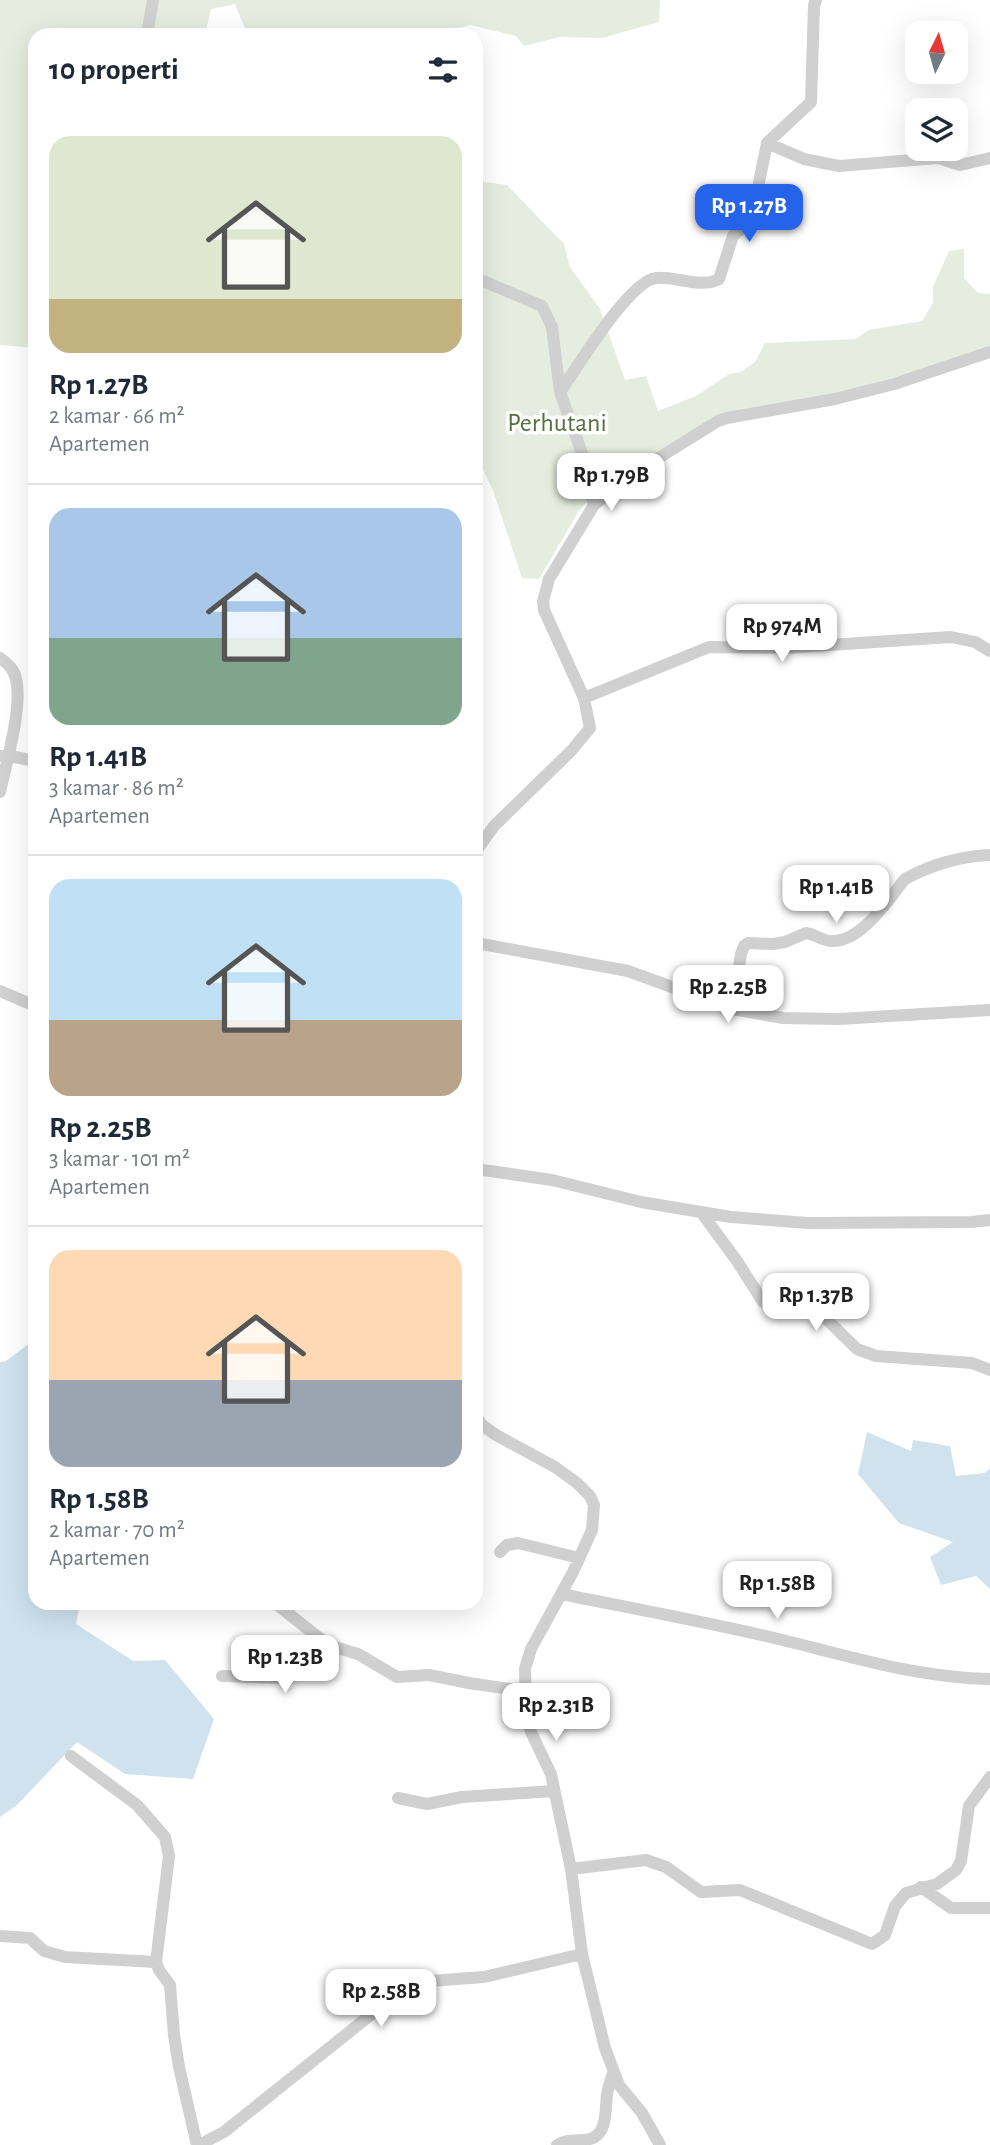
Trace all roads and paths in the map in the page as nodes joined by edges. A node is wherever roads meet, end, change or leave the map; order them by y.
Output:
1 (153, 0) edge
2 (816, 0) edge
3 (149, 28) edge
4 (767, 144) junction
5 (990, 158) edge
6 (483, 281) edge
7 (990, 352) edge
8 (561, 392) junction
9 (594, 505) junction
10 (990, 651) edge
11 (0, 658) edge
12 (584, 698) junction
13 (5, 756) edge
14 (28, 760) edge
15 (0, 792) edge
16 (483, 841) edge
17 (990, 855) edge
18 (483, 944) edge
19 (0, 991) edge
20 (28, 1003) edge
21 (732, 1009) junction
22 (990, 1010) edge
23 (483, 1170) edge
24 (701, 1212) junction
25 (990, 1220) edge
26 (990, 1370) edge
27 (483, 1426) edge
28 (500, 1552) dead end
29 (579, 1558) junction
30 (561, 1594) junction
31 (284, 1610) edge
32 (328, 1645) junction
33 (222, 1676) dead end
34 (990, 1679) edge
35 (524, 1691) junction
36 (71, 1756) dead end
37 (990, 1777) edge
38 (554, 1791) junction
39 (398, 1798) dead end
40 (571, 1869) junction
41 (921, 1887) junction
42 (990, 1908) edge
43 (0, 1936) edge
44 (582, 1954) junction
45 (156, 1962) junction
46 (613, 2073) junction
47 (198, 2145) edge
48 (557, 2145) edge
49 (660, 2145) edge

1 - 3 street
2 - 4 street
4 - 5 street
4 - 8 street
6 - 8 street
7 - 9 street
8 - 9 street
9 - 12 street
10 - 12 street
11 - 13 street
12 - 16 street
13 - 14 street
13 - 15 street
17 - 21 street
18 - 21 street
19 - 20 street
21 - 22 street
23 - 24 street
24 - 25 street
24 - 26 street
27 - 29 street
28 - 29 street
29 - 30 street
30 - 34 street
30 - 35 street
31 - 32 street
32 - 33 street
32 - 35 street
35 - 38 street
36 - 45 street
37 - 41 street
38 - 39 street
38 - 40 street
40 - 41 street
40 - 44 street
41 - 42 street
43 - 45 street
44 - 46 street
44 - 47 street
45 - 47 street
46 - 48 street
46 - 49 street

